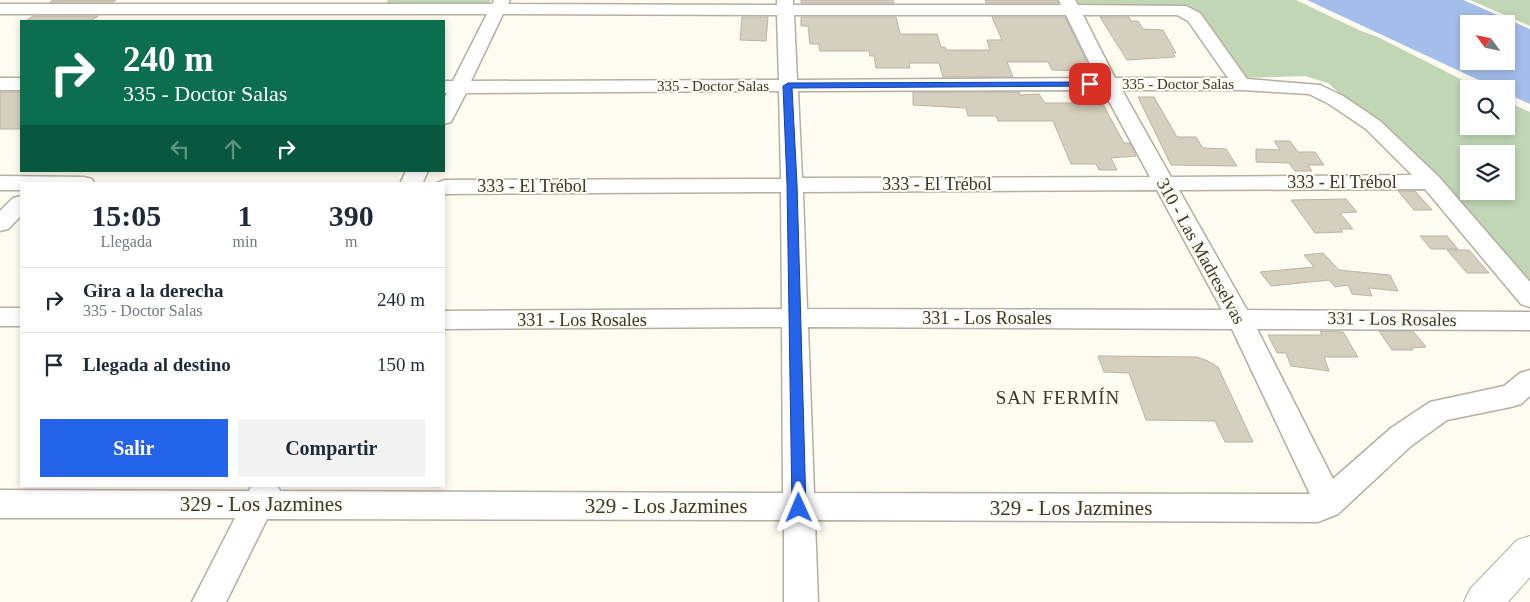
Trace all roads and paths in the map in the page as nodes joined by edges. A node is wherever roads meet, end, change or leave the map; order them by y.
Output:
1 (216, 5) edge
2 (499, 5) edge
3 (785, 5) edge
4 (1070, 5) edge
5 (0, 9) edge
6 (201, 20) edge
7 (0, 84) edge
8 (20, 84) edge
9 (1109, 84) junction
10 (1241, 84) junction
11 (788, 86) junction
12 (451, 87) edge
13 (445, 114) edge
14 (51, 172) edge
15 (42, 182) edge
16 (1431, 182) junction
17 (0, 183) edge
18 (20, 184) edge
19 (792, 184) junction
20 (1164, 184) junction
21 (445, 187) edge
22 (20, 204) edge
23 (0, 224) edge
24 (1530, 298) edge
25 (0, 317) edge
26 (20, 318) edge
27 (795, 318) junction
28 (1239, 318) junction
29 (445, 320) edge
30 (1530, 321) edge
31 (1530, 381) edge
32 (263, 495) edge
33 (0, 504) edge
34 (1327, 504) junction
35 (799, 508) junction
36 (1530, 552) edge
37 (210, 602) edge
38 (801, 602) edge
39 (1483, 602) edge

1 - 2 street
1 - 5 street
1 - 6 street
2 - 3 street
2 - 12 street
3 - 4 street
3 - 11 street
4 - 9 street, 310 - Las Madreselvas
4 - 10 street
7 - 8 street
9 - 10 street, 335 - Doctor Salas
9 - 11 street, 335 - Doctor Salas
9 - 20 street, 310 - Las Madreselvas
10 - 16 street, 335 - Doctor Salas
11 - 12 street, 335 - Doctor Salas
11 - 19 street
12 - 13 street
14 - 15 street
16 - 20 street, 333 - El Trébol
16 - 24 street
17 - 18 street
19 - 20 street, 333 - El Trébol
19 - 21 street, 333 - El Trébol
19 - 27 street
20 - 28 street, 310 - Las Madreselvas
22 - 23 street
25 - 26 street
27 - 28 street, 331 - Los Rosales
27 - 29 street, 331 - Los Rosales
27 - 35 street
28 - 30 street, 331 - Los Rosales
28 - 34 street, 310 - Las Madreselvas
31 - 34 street
32 - 33 street, 329 - Los Jazmines
32 - 35 street, 329 - Los Jazmines
32 - 37 street
34 - 35 street, 329 - Los Jazmines
35 - 38 street
36 - 39 highway

